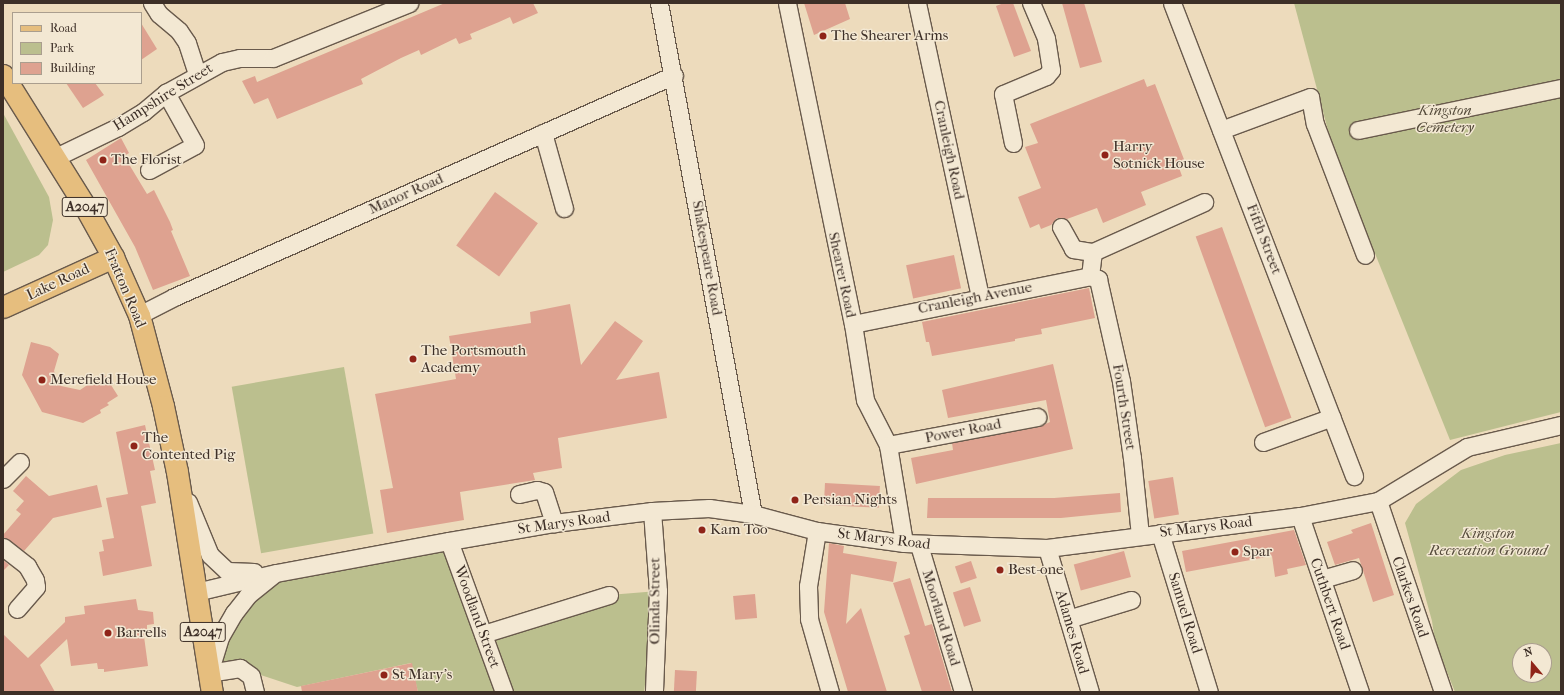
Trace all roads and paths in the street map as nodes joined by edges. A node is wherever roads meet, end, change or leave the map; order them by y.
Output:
1 (152, 3) edge
2 (409, 3) edge
3 (659, 3) edge
4 (917, 3) edge
5 (1031, 3) edge
6 (1172, 3) edge
7 (789, 4) edge
8 (197, 74) junction
9 (3, 75) edge
10 (674, 75) junction
11 (1561, 88) edge
12 (166, 93) junction
13 (1222, 130) junction
14 (1358, 130) dead end
15 (542, 133) junction
16 (1013, 143) dead end
17 (56, 157) junction
18 (149, 170) dead end
19 (1204, 202) dead end
20 (564, 208) dead end
21 (1061, 227) dead end
22 (1093, 252) junction
23 (1365, 255) dead end
24 (113, 257) junction
25 (1094, 278) junction
26 (980, 297) junction
27 (3, 307) edge
28 (139, 315) junction
29 (852, 324) junction
30 (1038, 417) dead end
31 (1332, 417) junction
32 (1561, 425) edge
33 (1263, 442) dead end
34 (888, 445) junction
35 (176, 472) junction
36 (1354, 476) dead end
37 (519, 494) dead end
38 (1378, 501) junction
39 (652, 511) junction
40 (753, 514) junction
41 (1300, 516) junction
42 (554, 523) junction
43 (817, 531) junction
44 (1160, 533) junction
45 (1140, 536) junction
46 (449, 541) junction
47 (912, 544) junction
48 (3, 547) edge
49 (1047, 548) junction
50 (1354, 570) dead end
51 (276, 573) junction
52 (1322, 579) junction
53 (196, 592) junction
54 (609, 595) dead end
55 (1131, 600) dead end
56 (17, 608) dead end
57 (1068, 619) junction
58 (483, 634) junction
59 (211, 682) edge
60 (255, 692) edge
61 (504, 692) edge
62 (654, 692) edge
63 (830, 692) edge
64 (963, 692) edge
65 (1090, 692) edge
66 (1209, 692) edge
67 (1360, 692) edge
68 (1443, 692) edge

1 - 8 street
2 - 8 street, Hampshire Street
3 - 10 street, Shakespeare Road
4 - 26 street, Cranleigh Road
5 - 16 street
6 - 13 street, Fifth Street
7 - 29 street, Shearer Road
8 - 12 street, Hampshire Street
9 - 17 main road, Fratton Road / A2047
10 - 15 street, Manor Road
10 - 40 street, Shakespeare Road
11 - 14 street
12 - 17 street, Hampshire Street
12 - 18 street
13 - 23 street
13 - 31 street, Fifth Street
15 - 20 street
15 - 28 street, Manor Road
17 - 24 main road, Fratton Road / A2047
19 - 22 street
21 - 22 street
22 - 25 street, Fourth Street
24 - 27 main road, Lake Road
24 - 28 main road, Fratton Road / A2047
25 - 26 street, Cranleigh Avenue
25 - 45 street, Fourth Street
26 - 29 street, Cranleigh Avenue
28 - 35 main road, Fratton Road / A2047
29 - 34 street, Shearer Road
30 - 34 street, Power Road
31 - 33 street
31 - 36 street, Fifth Street
32 - 38 street, St Marys Road
34 - 47 street, Shearer Road
35 - 51 street
35 - 53 main road, Fratton Road / A2047
37 - 42 street
38 - 41 street, St Marys Road
38 - 68 street, Clarkes Road
39 - 40 street, St Marys Road
39 - 42 street, St Marys Road
39 - 62 street, Olinda Street
40 - 43 street, St Marys Road
41 - 44 street, St Marys Road
41 - 52 street, Cuthbert Road
42 - 46 street, St Marys Road
43 - 47 street, St Marys Road
43 - 63 street
44 - 45 street, St Marys Road
44 - 66 street, Samuel Road
45 - 49 street, St Marys Road
46 - 51 street, St Marys Road
46 - 58 street, Woodland Street
47 - 49 street, St Marys Road
47 - 64 street, Moorland Road
48 - 56 street
49 - 57 street, Adames Road
50 - 52 street
51 - 53 street, St Marys Road
51 - 59 street
52 - 67 street, Cuthbert Road
53 - 59 main road, Fratton Road / A2047
54 - 58 street
55 - 57 street
57 - 65 street, Adames Road
58 - 61 street, Woodland Street
59 - 60 street

